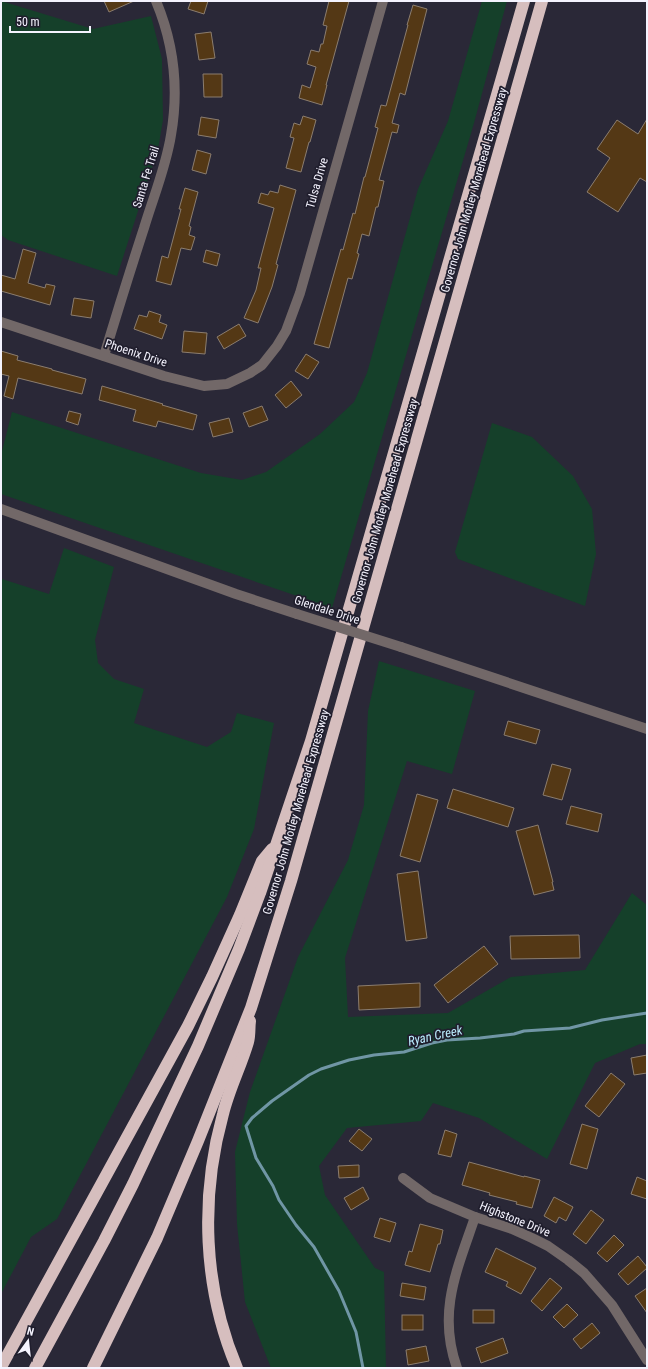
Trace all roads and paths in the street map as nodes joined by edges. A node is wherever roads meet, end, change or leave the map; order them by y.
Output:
1 (156, 1) edge
2 (383, 1) edge
3 (524, 1) edge
4 (542, 1) edge
5 (1, 322) edge
6 (104, 356) junction
7 (262, 365) joint
8 (1, 509) edge
9 (647, 729) edge
10 (278, 841) junction
11 (251, 1008) junction
12 (403, 1178) dead end
13 (475, 1217) junction
14 (647, 1360) edge
15 (1, 1367) edge
16 (35, 1368) edge
17 (93, 1368) edge
18 (237, 1368) edge
19 (458, 1368) edge

1 - 6 street, Santa Fe Trail
2 - 7 street, Tulsa Drive
3 - 10 highway, Governor John Motley Morehead Expressway
4 - 11 highway, Governor John Motley Morehead Expressway
5 - 6 street, Phoenix Drive
6 - 7 street, Phoenix Drive
8 - 9 street, Glendale Drive, bridge
10 - 15 highway
10 - 16 highway, Governor John Motley Morehead Expressway
11 - 17 highway
11 - 18 highway
12 - 13 street, Highstone Drive
13 - 14 street, Highstone Drive
13 - 19 street

